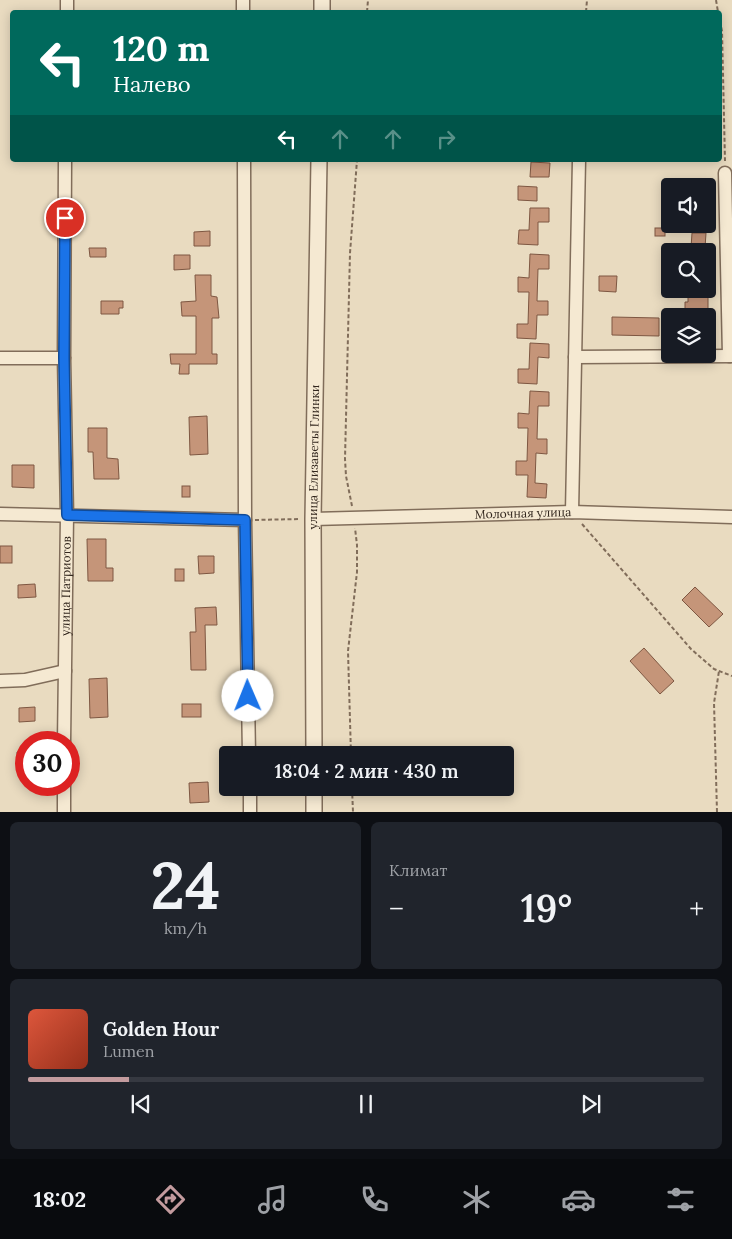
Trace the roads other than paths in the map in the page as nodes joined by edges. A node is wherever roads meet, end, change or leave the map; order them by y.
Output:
1 (65, 162) edge
2 (244, 162) edge
3 (319, 162) edge
4 (579, 162) edge
5 (725, 173) road end
6 (731, 356) edge
7 (575, 357) junction
8 (0, 358) edge
9 (64, 358) junction
10 (572, 512) junction
11 (0, 514) edge
12 (67, 515) junction
13 (732, 517) edge
14 (313, 519) junction
15 (245, 520) junction
16 (65, 671) junction
17 (0, 681) edge
18 (64, 731) edge
19 (249, 746) edge
20 (314, 746) edge
21 (64, 796) edge
22 (250, 796) edge
23 (314, 796) edge
24 (64, 812) edge
25 (250, 812) edge
26 (314, 812) edge

1 - 9 street, улица Патриотов
2 - 15 street
3 - 14 street, улица Елизаветы Глинки
4 - 7 street
5 - 6 street
6 - 7 street
7 - 10 street
8 - 9 street
9 - 12 street, улица Патриотов
10 - 13 street, Молочная улица
10 - 14 street, Молочная улица
11 - 12 street
12 - 15 street
12 - 16 street, улица Патриотов
14 - 20 street, улица Елизаветы Глинки
15 - 19 street
16 - 17 street
16 - 18 street, улица Патриотов
21 - 24 street
22 - 25 street
23 - 26 street

